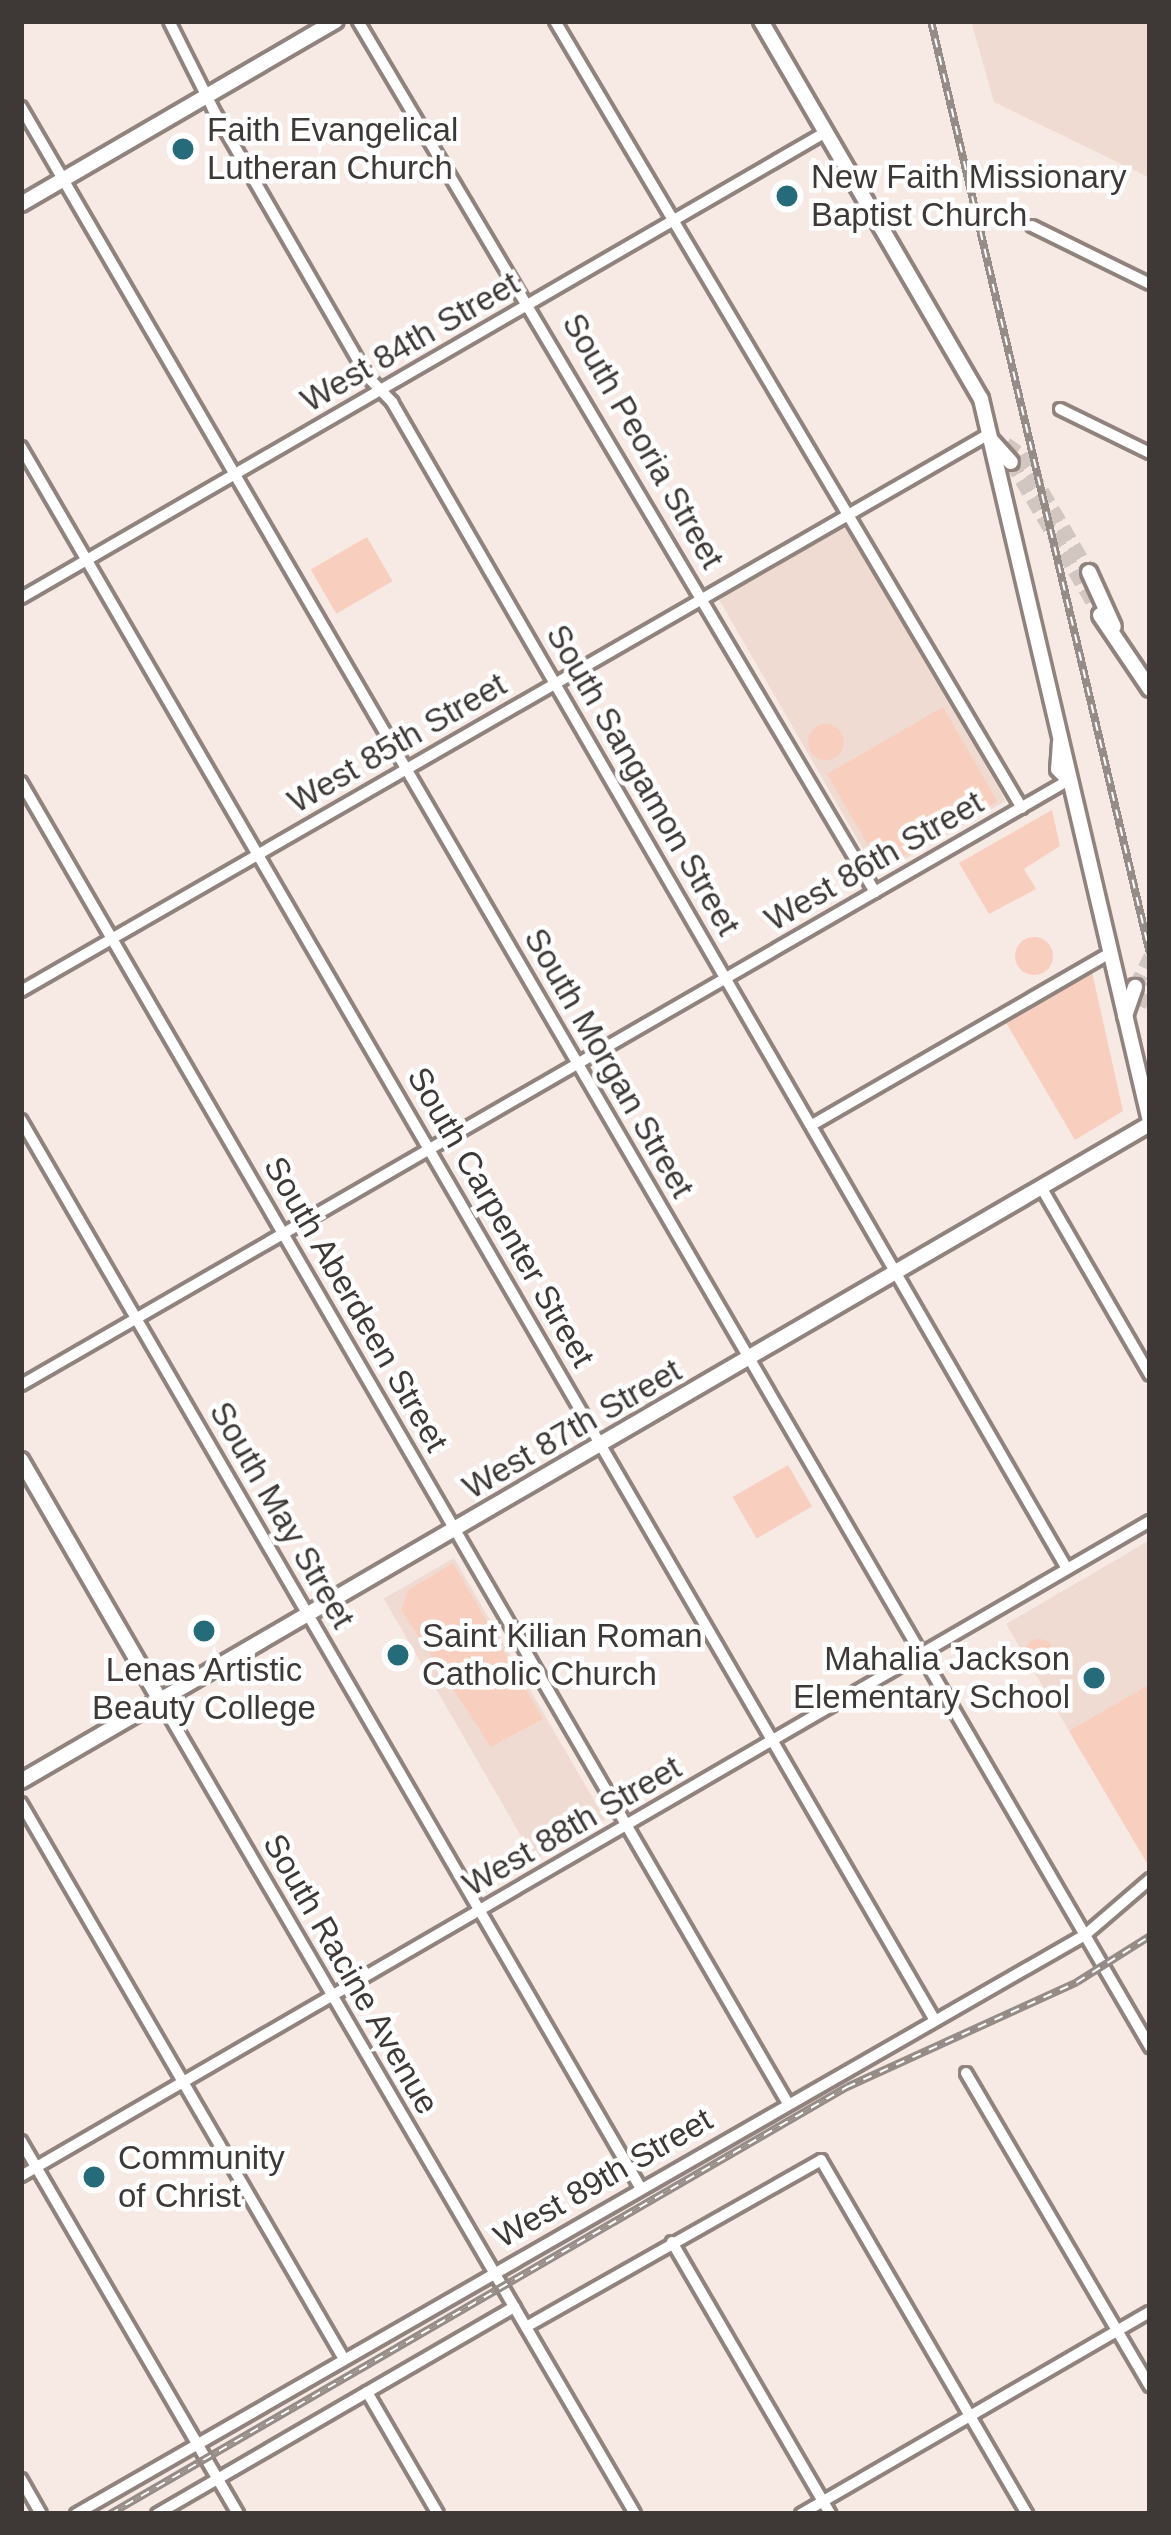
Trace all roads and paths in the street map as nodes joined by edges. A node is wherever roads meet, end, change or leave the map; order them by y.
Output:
1 (170, 21) edge
2 (336, 21) edge
3 (358, 21) edge
4 (555, 21) edge
5 (761, 21) edge
6 (208, 95) junction
7 (21, 107) edge
8 (826, 132) junction
9 (63, 179) junction
10 (21, 204) edge
11 (674, 220) junction
12 (1032, 226) dead end
13 (1150, 284) edge
14 (528, 304) junction
15 (381, 390) junction
16 (1060, 409) dead end
17 (987, 435) junction
18 (1006, 444) tunnel mouth
19 (21, 447) edge
20 (1150, 453) edge
21 (1011, 462) tunnel mouth
22 (235, 474) junction
23 (851, 514) junction
24 (87, 560) junction
25 (1089, 572) tunnel mouth
26 (21, 598) edge
27 (704, 598) junction
28 (1100, 615) tunnel mouth
29 (1114, 627) junction
30 (556, 683) junction
31 (1150, 688) edge
32 (407, 769) junction
33 (1069, 780) junction
34 (21, 782) edge
35 (1022, 808) junction
36 (258, 854) junction
37 (875, 892) junction
38 (112, 938) junction
39 (1110, 953) junction
40 (726, 977) junction
41 (1135, 987) tunnel mouth
42 (21, 991) edge
43 (1139, 1006) tunnel mouth
44 (1125, 1016) junction
45 (578, 1063) junction
46 (21, 1120) edge
47 (1150, 1122) edge
48 (812, 1125) junction
49 (430, 1148) junction
50 (1041, 1187) junction
51 (284, 1233) junction
52 (895, 1273) junction
53 (135, 1319) junction
54 (748, 1359) junction
55 (1150, 1376) edge
56 (21, 1385) edge
57 (601, 1444) junction
58 (21, 1460) edge
59 (1150, 1521) edge
60 (454, 1529) junction
61 (1066, 1569) junction
62 (308, 1613) junction
63 (920, 1655) junction
64 (160, 1700) junction
65 (772, 1740) junction
66 (21, 1780) edge
67 (21, 1803) edge
68 (626, 1826) junction
69 (1150, 1879) edge
70 (480, 1910) junction
71 (1084, 1935) junction
72 (333, 1996) junction
73 (933, 2017) junction
74 (1150, 2047) edge
75 (966, 2073) dead end
76 (184, 2082) junction
77 (788, 2102) junction
78 (21, 2140) edge
79 (36, 2167) junction
80 (21, 2176) edge
81 (640, 2187) junction
82 (672, 2242) junction
83 (494, 2273) junction
84 (514, 2307) junction
85 (1150, 2312) edge
86 (526, 2327) junction
87 (1118, 2331) junction
88 (344, 2359) junction
89 (1150, 2386) edge
90 (367, 2392) junction
91 (970, 2416) junction
92 (197, 2444) junction
93 (21, 2479) edge
94 (218, 2479) junction
95 (823, 2501) junction
96 (41, 2514) edge
97 (76, 2514) edge
98 (157, 2514) edge
99 (238, 2514) edge
100 (438, 2514) edge
101 (634, 2514) edge
102 (801, 2514) edge
103 (830, 2514) edge
104 (1027, 2514) edge

1 - 6 street, South Sangamon Street
2 - 6 main road
3 - 14 street, South Peoria Street
4 - 11 street
5 - 8 main road
6 - 9 main road
6 - 15 street, South Sangamon Street
7 - 9 street, South Morgan Street
8 - 11 street, West 84th Street
8 - 17 main road
9 - 10 main road
9 - 22 street, South Morgan Street
11 - 14 street, West 84th Street
11 - 23 street
12 - 13 street
14 - 15 street, West 84th Street
14 - 27 street, South Peoria Street
15 - 22 street, West 84th Street
15 - 30 street, South Sangamon Street
16 - 20 street
17 - 18 main road
17 - 21 main road
17 - 23 street, West 85th Street
17 - 33 main road
19 - 24 street, South Carpenter Street
22 - 24 street, West 84th Street
22 - 32 street, South Morgan Street
23 - 27 street, West 85th Street
23 - 35 street
24 - 26 street, West 84th Street
24 - 36 street, South Carpenter Street
25 - 29 main road
27 - 30 street, West 85th Street
27 - 37 street, South Peoria Street
28 - 29 main road
29 - 31 main road
30 - 32 street, West 85th Street
30 - 40 street, South Sangamon Street
32 - 36 street, West 85th Street
32 - 45 street, South Morgan Street
33 - 35 street, West 86th Street
33 - 39 main road
34 - 38 street, South Aberdeen Street
35 - 37 street, West 86th Street
36 - 38 street, West 85th Street
36 - 49 street, South Carpenter Street
37 - 40 street, West 86th Street
38 - 42 street, West 85th Street
38 - 51 street, South Aberdeen Street
39 - 44 main road
39 - 48 street
40 - 45 street, West 86th Street
40 - 48 street, South Sangamon Street
41 - 44 main road
43 - 44 main road
44 - 47 main road
45 - 49 street, West 86th Street
45 - 54 street, South Morgan Street
46 - 53 street, South May Street
47 - 50 main road, West 87th Street
48 - 52 street, South Sangamon Street
49 - 51 street, West 86th Street
49 - 57 street, South Carpenter Street
50 - 52 main road, West 87th Street
50 - 55 street
51 - 53 street, West 86th Street
51 - 60 street, South Aberdeen Street
52 - 54 main road, West 87th Street
52 - 61 street, South Sangamon Street
53 - 56 street, West 86th Street
53 - 62 street, South May Street
54 - 57 main road, West 87th Street
54 - 63 street, South Morgan Street
57 - 60 main road, West 87th Street
57 - 65 street, South Carpenter Street
58 - 64 main road, South Racine Avenue
59 - 61 street, West 88th Street
60 - 62 main road, West 87th Street
60 - 68 street, South Aberdeen Street
61 - 63 street, West 88th Street
62 - 64 main road, West 87th Street
62 - 70 street, South May Street
63 - 65 street, West 88th Street
63 - 71 street, South Morgan Street
64 - 66 main road, West 87th Street
64 - 72 street, South Racine Avenue
65 - 68 street, West 88th Street
65 - 73 street, South Carpenter Street
67 - 76 street
68 - 70 street, West 88th Street
68 - 77 street, South Aberdeen Street
69 - 71 street, West 89th Street
70 - 72 street, West 88th Street
70 - 81 street, South May Street
71 - 73 street, West 89th Street
71 - 74 street, South Morgan Street
72 - 76 street, West 88th Street
72 - 83 street, South Racine Avenue
73 - 77 street, West 89th Street
75 - 87 street
76 - 79 street, West 88th Street
76 - 88 street
77 - 81 street, West 89th Street
78 - 79 street
79 - 80 street, West 88th Street
79 - 92 street
81 - 83 street, West 89th Street
82 - 86 street
82 - 91 street
82 - 95 street
83 - 84 street, South Racine Avenue
83 - 88 street, West 89th Street
84 - 86 street, South Racine Avenue
84 - 90 street
85 - 87 street
86 - 101 street, South Racine Avenue
87 - 89 street
87 - 91 street
88 - 92 street, West 89th Street
90 - 94 street
90 - 100 street
91 - 95 street
91 - 104 street
92 - 94 street
92 - 97 street, West 89th Street
93 - 96 street
94 - 98 street
94 - 99 street
95 - 102 street
95 - 103 street

